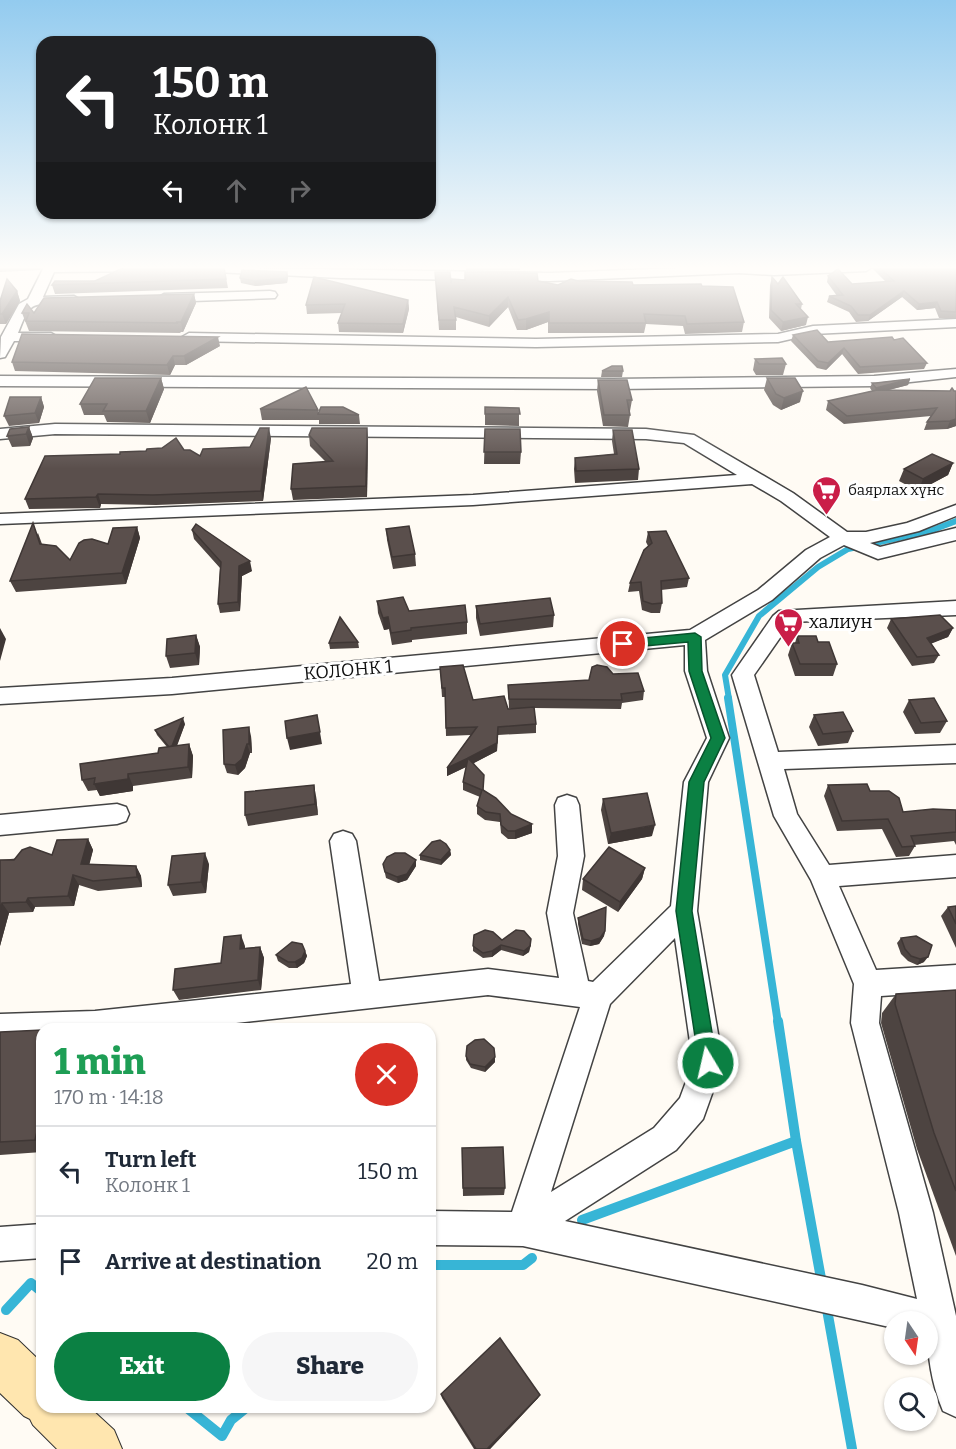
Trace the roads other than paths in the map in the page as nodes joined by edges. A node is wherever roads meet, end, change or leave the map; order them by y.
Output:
1 (10, 335) edge
2 (793, 335) edge
3 (68, 337) edge
4 (174, 337) edge
5 (8, 338) junction
6 (0, 354) edge
7 (956, 374) edge
8 (0, 381) edge
9 (0, 434) edge
10 (757, 478) junction
11 (956, 510) edge
12 (0, 519) edge
13 (956, 534) edge
14 (856, 543) junction
15 (956, 608) edge
16 (695, 637) junction
17 (0, 696) edge
18 (956, 754) edge
19 (770, 761) junction
20 (567, 805) dead end
21 (117, 814) dead end
22 (0, 825) edge
23 (343, 841) dead end
24 (956, 866) edge
25 (822, 876) junction
26 (684, 911) junction
27 (956, 978) edge
28 (868, 984) junction
29 (587, 994) junction
30 (367, 997) junction
31 (114, 1023) edge
32 (36, 1027) edge
33 (0, 1028) edge
34 (436, 1228) edge
35 (523, 1229) junction
36 (36, 1241) edge
37 (0, 1244) edge
38 (940, 1323) junction
39 (0, 1358) edge
40 (36, 1397) edge
41 (956, 1398) edge
42 (51, 1413) edge
43 (63, 1426) edge

1 - 5 street
2 - 4 street
3 - 5 street
5 - 6 street
7 - 8 street
9 - 10 street
10 - 12 street
10 - 14 street
11 - 14 street
13 - 14 street
14 - 16 street
15 - 19 street
16 - 17 street, КОЛОНК 1
16 - 26 street
18 - 19 street
19 - 25 street
20 - 29 street
21 - 22 street
23 - 30 street
24 - 25 street
25 - 28 street
26 - 29 street
26 - 35 street
27 - 28 street
28 - 38 street
29 - 30 street
29 - 35 street
30 - 31 street
32 - 33 street
34 - 35 street
35 - 38 street
36 - 37 street
38 - 41 street
39 - 40 main road
42 - 43 main road

